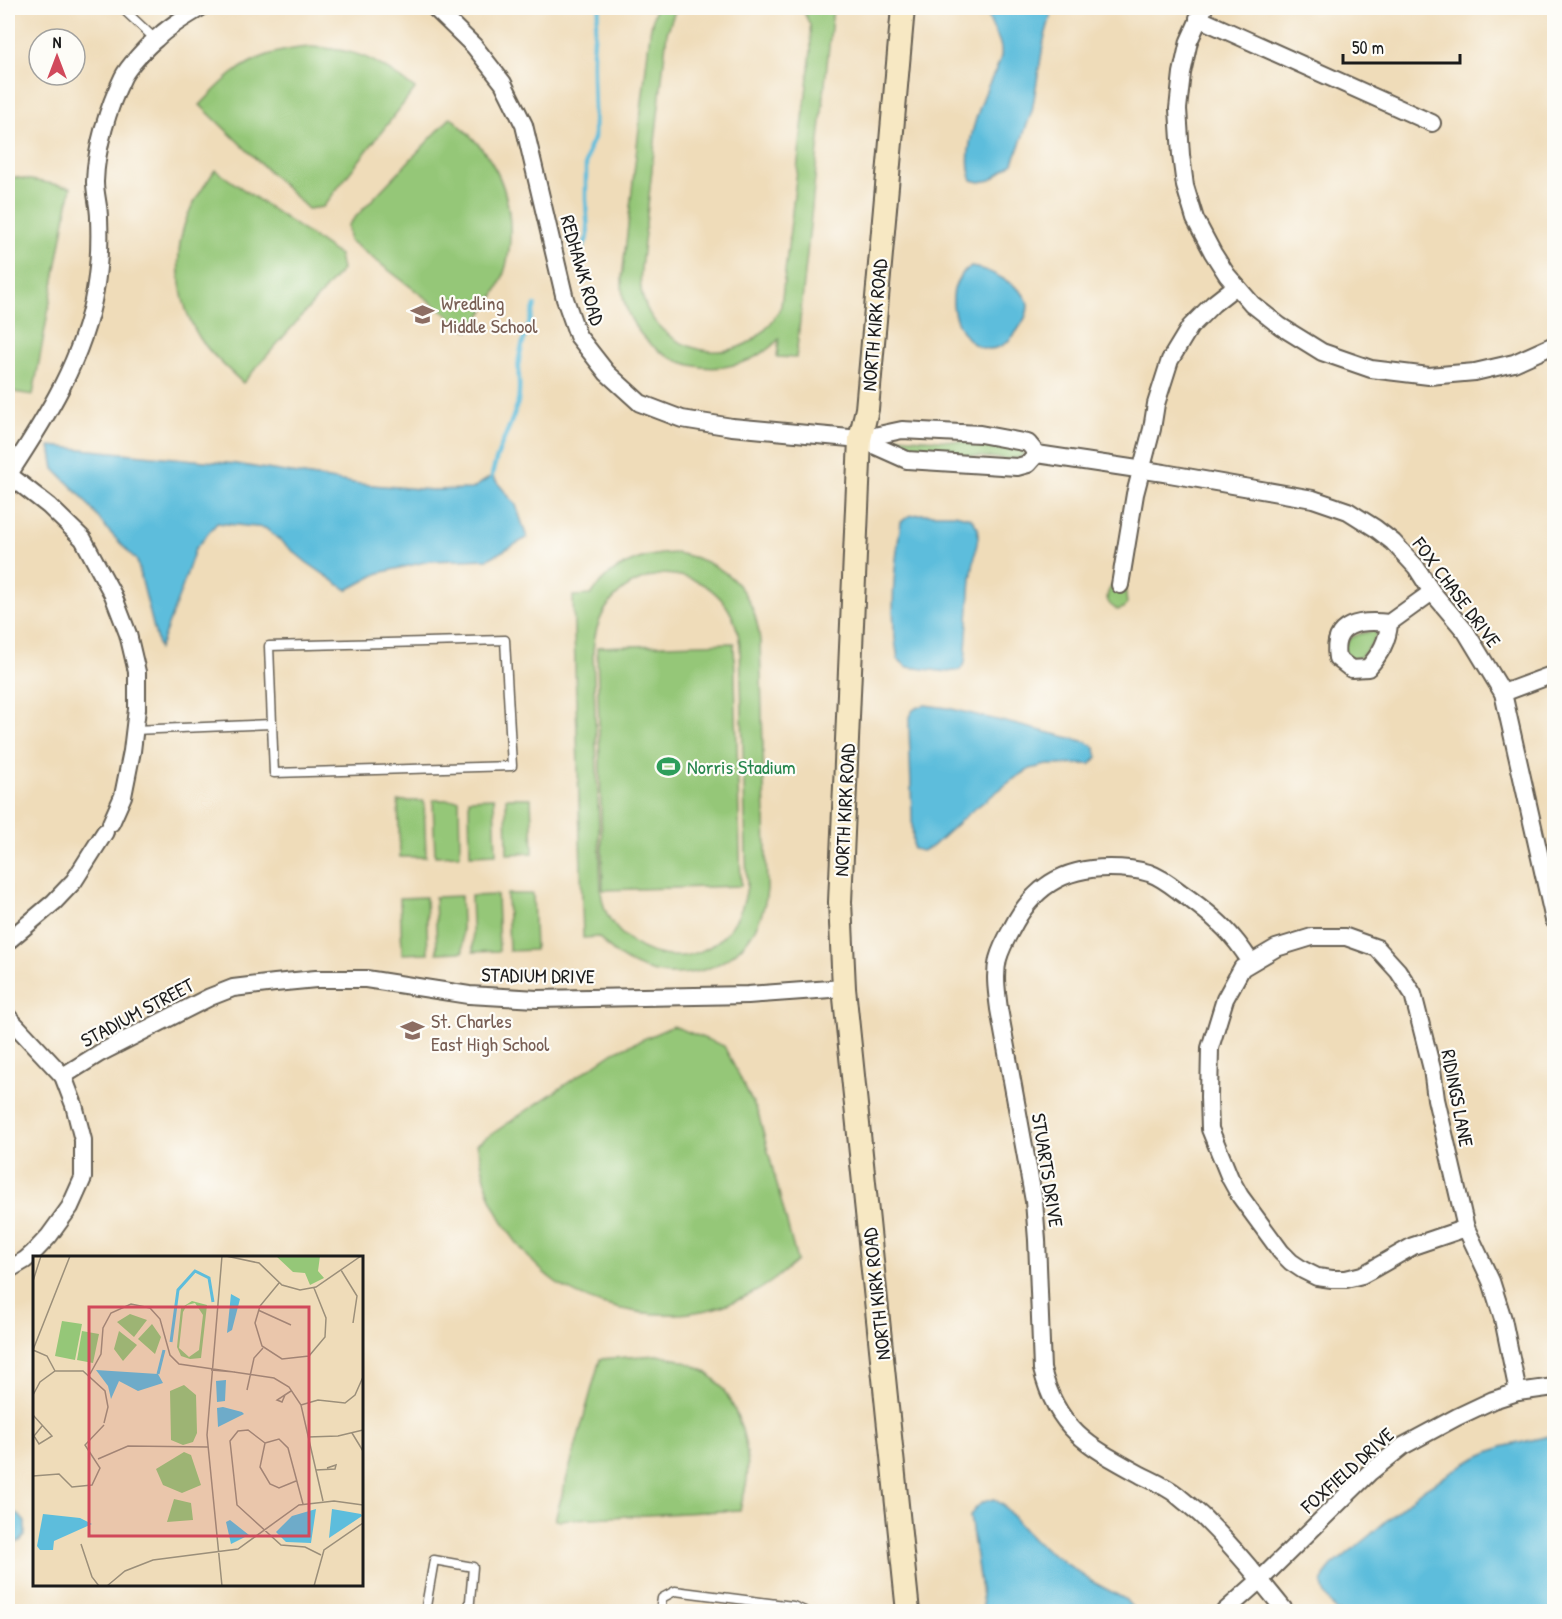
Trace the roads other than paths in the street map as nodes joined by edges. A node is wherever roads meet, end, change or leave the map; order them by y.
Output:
1 (122, 8) edge
2 (200, 8) edge
3 (435, 8) edge
4 (903, 8) edge
5 (1201, 13) edge
6 (155, 39) junction
7 (1431, 123) dead end
8 (1236, 286) junction
9 (1554, 345) edge
10 (860, 439) junction
11 (1037, 454) junction
12 (1142, 470) junction
13 (8, 475) edge
14 (1120, 585) dead end
15 (1432, 592) junction
16 (1389, 623) dead end
17 (1554, 674) edge
18 (1503, 693) junction
19 (272, 724) junction
20 (134, 730) junction
21 (1554, 918) edge
22 (8, 941) edge
23 (1251, 962) junction
24 (233, 988) joint
25 (844, 988) junction
26 (8, 1017) edge
27 (63, 1076) junction
28 (1466, 1228) junction
29 (8, 1270) edge
30 (1554, 1387) edge
31 (1518, 1392) junction
32 (1260, 1580) junction
33 (425, 1611) edge
34 (469, 1611) edge
35 (660, 1611) edge
36 (807, 1611) edge
37 (908, 1611) edge
38 (1224, 1611) edge
39 (1286, 1611) edge

1 - 6 lane
2 - 6 street
3 - 10 street, REDHAWK ROAD
4 - 10 main road, NORTH KIRK ROAD
5 - 7 street
5 - 8 street
6 - 13 street
8 - 9 street
8 - 12 street
10 - 11 street, FOX CHASE DRIVE
10 - 11 street
10 - 25 main road, NORTH KIRK ROAD
11 - 12 street, FOX CHASE DRIVE
12 - 14 street
12 - 15 street, FOX CHASE DRIVE
13 - 20 street
15 - 16 street
15 - 18 street, FOX CHASE DRIVE
17 - 18 street
18 - 21 street, FOX CHASE DRIVE
19 - 19 lane
19 - 20 lane
20 - 22 street
23 - 28 street, RIDINGS LANE
23 - 28 street
23 - 32 street, STUARTS DRIVE
24 - 25 street, STADIUM DRIVE
24 - 27 street, STADIUM STREET
25 - 37 main road, NORTH KIRK ROAD
26 - 27 street
27 - 29 street
28 - 31 street, RIDINGS LANE
30 - 31 street, FOXFIELD DRIVE
31 - 32 street, FOXFIELD DRIVE
32 - 38 street, FOXFIELD DRIVE
32 - 39 street, STUARTS DRIVE
33 - 34 lane
35 - 36 lane

